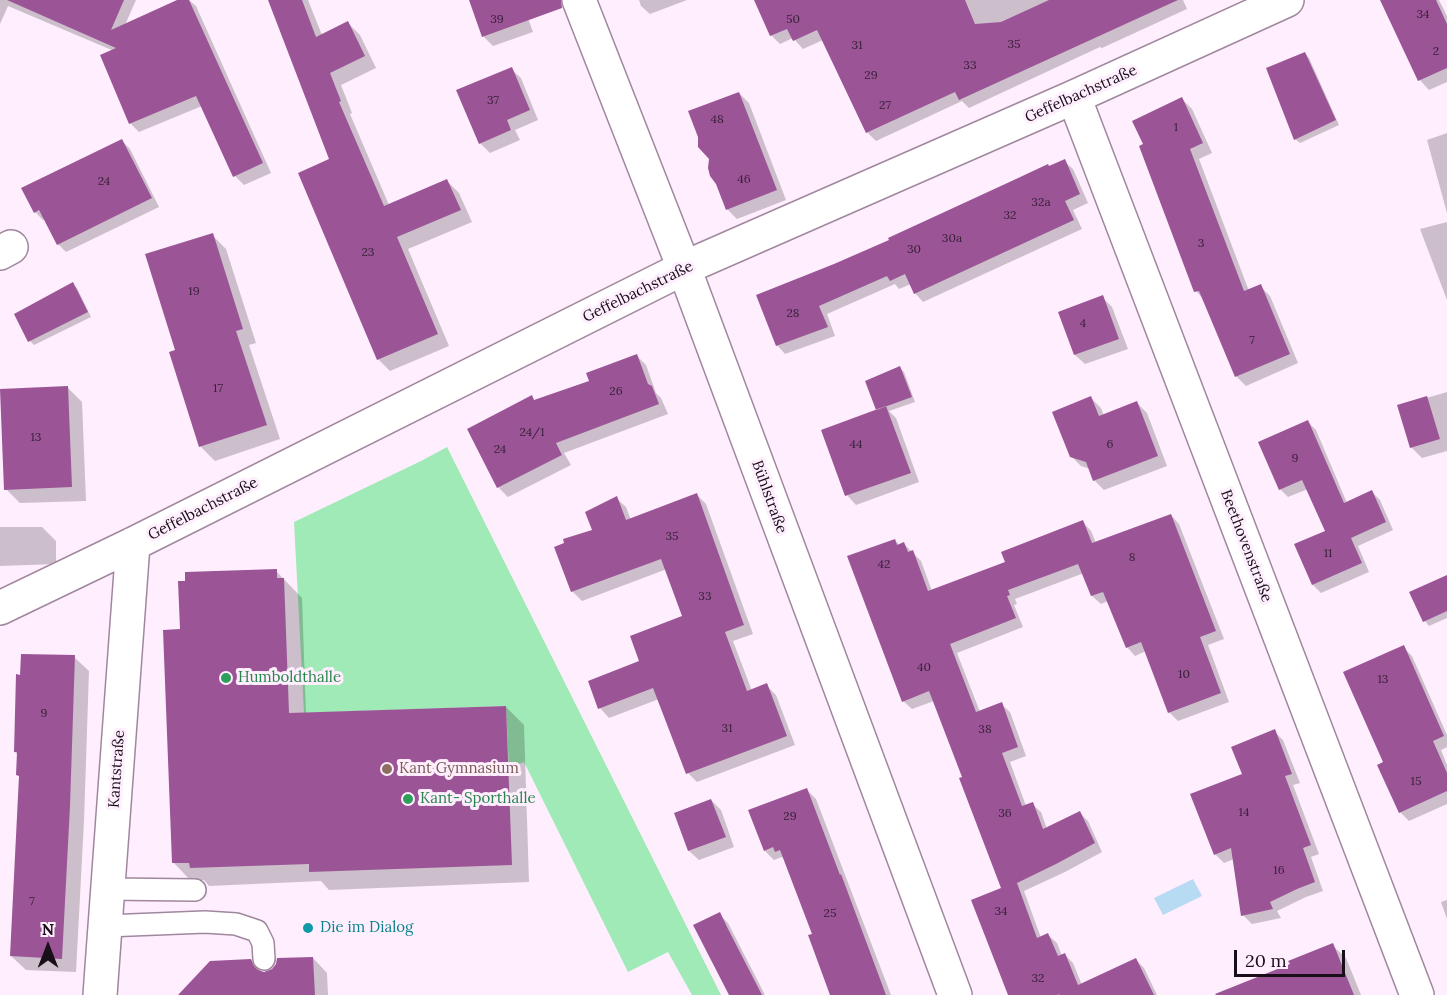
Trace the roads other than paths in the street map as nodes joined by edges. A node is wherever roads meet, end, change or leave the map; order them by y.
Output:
1 (579, 0) edge
2 (1277, 2) edge
3 (1074, 97) junction
4 (684, 268) junction
5 (133, 544) junction
6 (0, 608) edge
7 (108, 890) junction
8 (195, 890) dead end
9 (106, 926) junction
10 (264, 959) dead end
11 (100, 995) edge
12 (955, 995) edge
13 (1417, 995) edge

1 - 4 street, Bühlstraße
2 - 3 street, Geffelbachstraße
3 - 4 street, Geffelbachstraße
3 - 13 street, Beethovenstraße
4 - 5 street, Geffelbachstraße
4 - 12 street, Bühlstraße
5 - 6 street, Geffelbachstraße
5 - 7 street, Kantstraße
7 - 8 lane
7 - 9 street, Kantstraße
9 - 10 lane
9 - 11 street, Kantstraße

